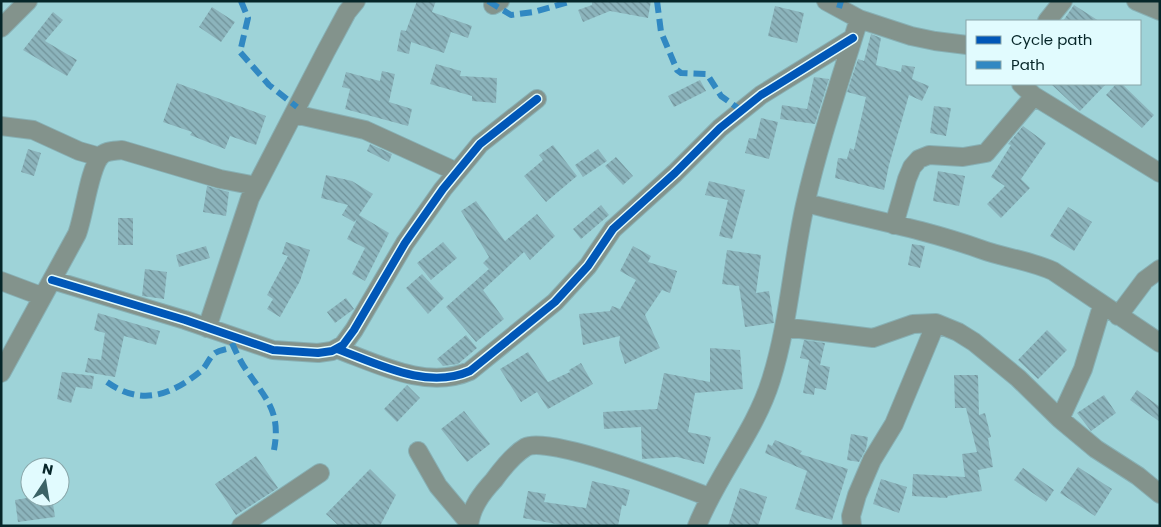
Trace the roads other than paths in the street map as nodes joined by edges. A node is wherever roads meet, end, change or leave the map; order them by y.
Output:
1 (28, 1) edge
2 (356, 1) edge
3 (826, 1) edge
4 (1063, 1) edge
5 (1136, 1) edge
6 (1160, 11) edge
7 (859, 19) junction
8 (1048, 20) edge
9 (1, 28) edge
10 (853, 38) junction
11 (966, 44) edge
12 (1022, 85) edge
13 (1034, 96) junction
14 (537, 98) dead end
15 (294, 114) junction
16 (1, 126) edge
17 (100, 157) junction
18 (457, 172) junction
19 (1160, 173) edge
20 (256, 186) junction
21 (806, 203) junction
22 (894, 225) junction
23 (1160, 269) edge
24 (52, 280) junction
25 (1, 281) edge
26 (41, 296) junction
27 (1102, 306) junction
28 (1118, 316) junction
29 (936, 323) junction
30 (784, 327) junction
31 (207, 328) junction
32 (1160, 343) edge
33 (337, 348) junction
34 (1, 373) edge
35 (1060, 419) junction
36 (418, 451) dead end
37 (320, 473) dead end
38 (1160, 494) edge
39 (709, 497) junction
40 (469, 524) edge
41 (241, 526) edge
42 (697, 526) edge
43 (852, 526) edge

1 - 9 street
2 - 15 street
3 - 7 street
4 - 8 street
5 - 6 street
7 - 10 street
7 - 11 street
10 - 21 street
10 - 33 street
12 - 13 street
13 - 19 street
13 - 22 street
14 - 18 street
15 - 18 street
15 - 20 street
16 - 17 street
17 - 20 street
17 - 24 street
18 - 33 street
20 - 31 street
21 - 22 street
21 - 30 street
22 - 27 street
23 - 28 street
24 - 26 street
24 - 31 street
25 - 26 street
26 - 34 street
27 - 28 street
27 - 35 street
28 - 32 street
29 - 30 street
29 - 35 street
29 - 43 street
30 - 39 street
31 - 33 street
35 - 38 street
36 - 40 street
37 - 41 street
39 - 40 street
39 - 42 street

